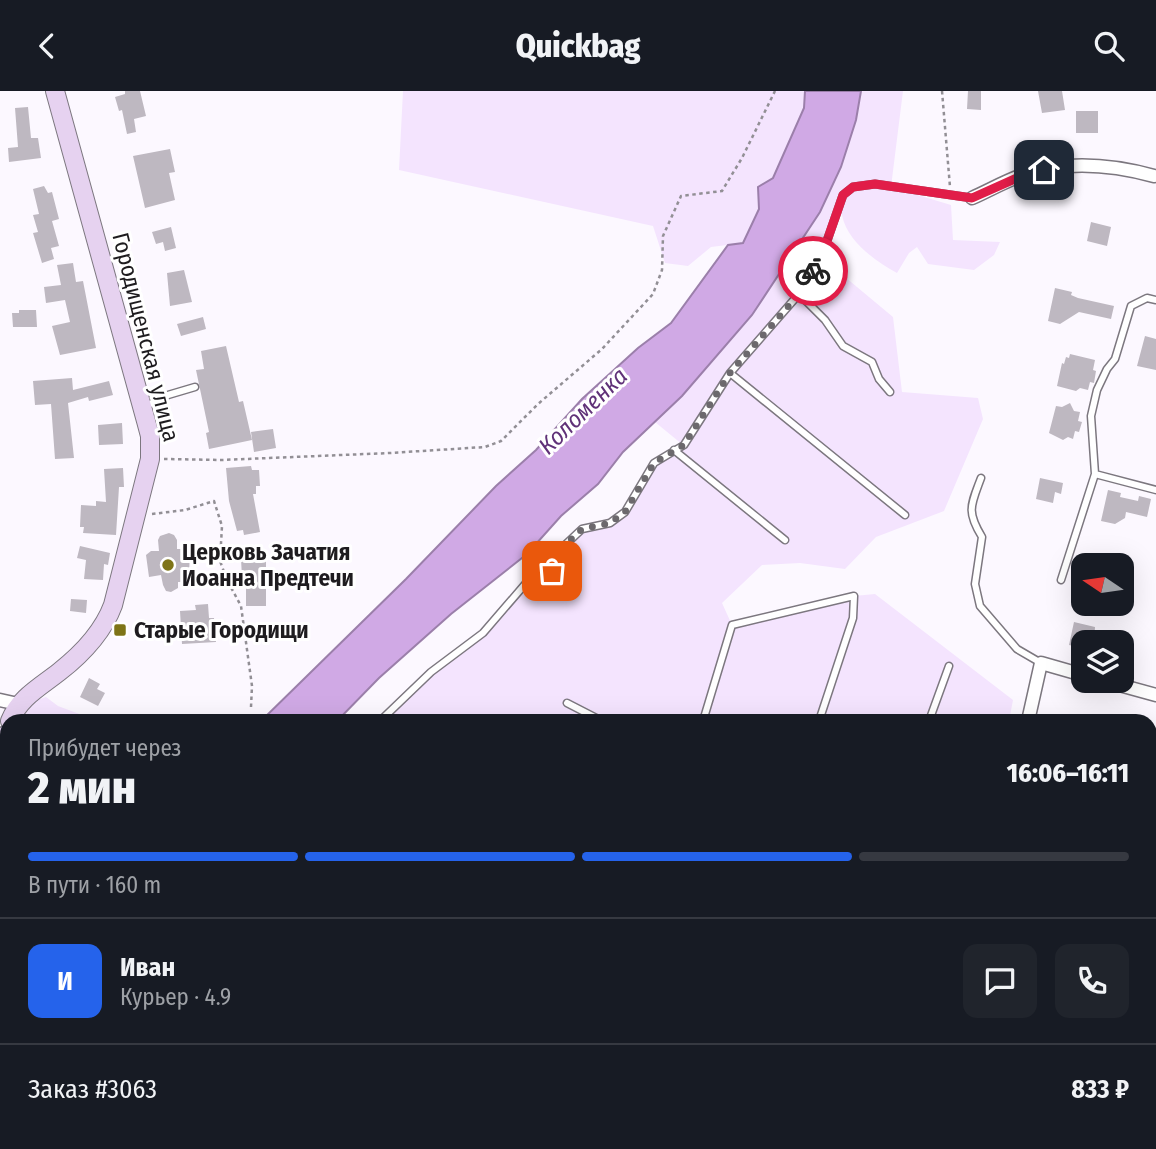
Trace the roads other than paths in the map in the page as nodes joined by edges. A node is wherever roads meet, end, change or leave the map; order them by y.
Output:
1 (55, 91) edge
2 (1155, 177) edge
3 (972, 198) joint
4 (799, 294) junction
5 (1156, 300) edge
6 (730, 373) junction
7 (195, 387) dead end
8 (890, 392) dead end
9 (142, 408) junction
10 (674, 450) junction
11 (1095, 474) junction
12 (981, 478) dead end
13 (1156, 490) edge
14 (905, 515) dead end
15 (785, 540) dead end
16 (1061, 580) dead end
17 (1041, 663) junction
18 (949, 666) dead end
19 (1071, 672) edge
20 (1134, 689) edge
21 (1156, 695) edge
22 (0, 700) edge
23 (567, 703) dead end
24 (18, 704) junction
25 (13, 714) edge
26 (387, 714) edge
27 (588, 714) edge
28 (705, 714) edge
29 (821, 714) edge
30 (932, 714) edge
31 (1030, 714) edge

1 - 9 street, Городищенская улица
2 - 3 street
3 - 4 lane
4 - 6 lane
4 - 8 lane
5 - 11 lane
6 - 10 lane
6 - 14 lane
7 - 9 lane
9 - 24 street, Городищенская улица
10 - 15 lane
10 - 26 lane
11 - 13 lane
11 - 16 lane
12 - 17 lane
17 - 19 street
17 - 31 street
18 - 30 lane
20 - 21 street
22 - 24 street
23 - 27 lane
24 - 25 street, Городищенская улица
28 - 29 lane

